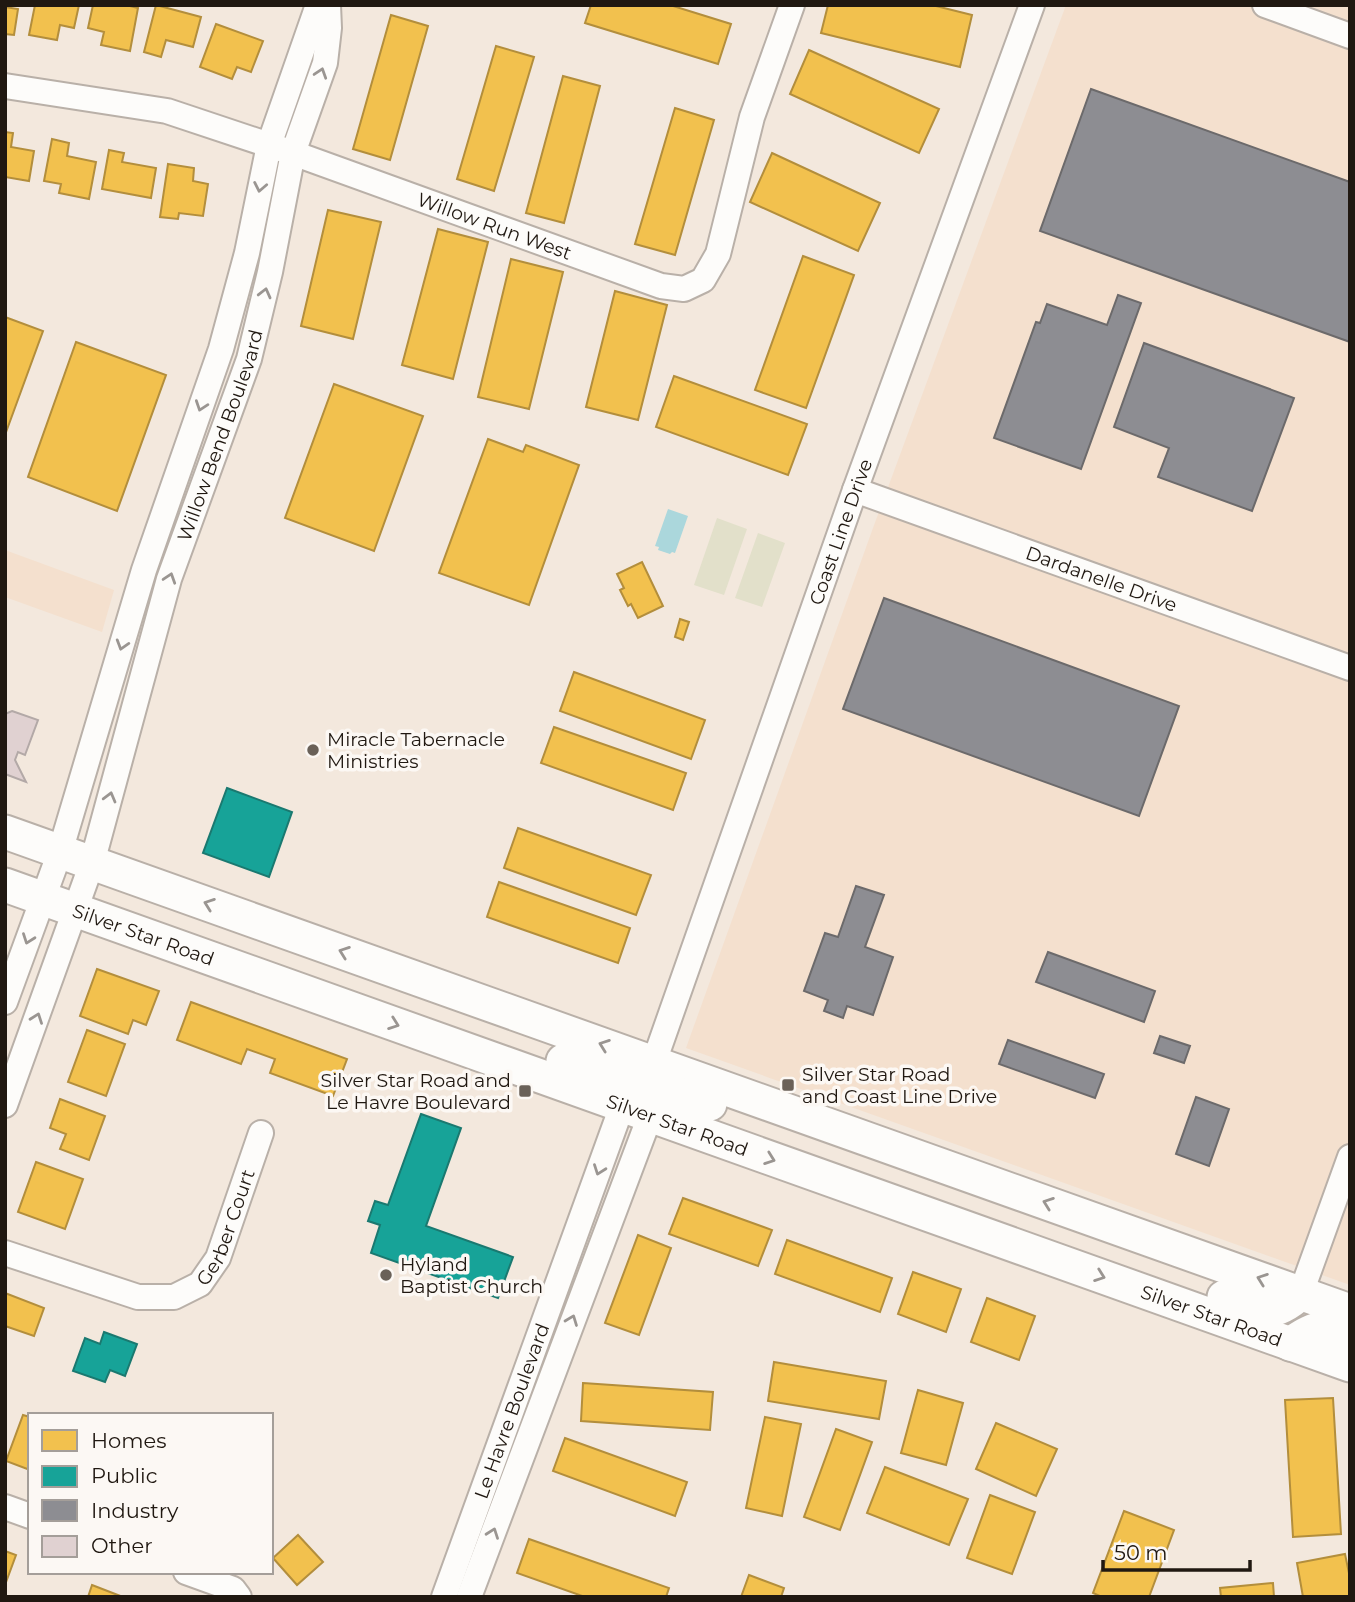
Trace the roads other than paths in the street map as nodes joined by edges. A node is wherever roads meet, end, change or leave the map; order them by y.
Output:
1 (318, 5) edge
2 (328, 5) edge
3 (792, 5) edge
4 (1032, 5) edge
5 (1265, 5) edge
6 (1350, 36) edge
7 (5, 86) edge
8 (269, 145) junction
9 (293, 153) junction
10 (855, 490) junction
11 (1350, 668) edge
12 (5, 832) edge
13 (60, 852) junction
14 (92, 863) junction
15 (5, 885) edge
16 (43, 899) junction
17 (76, 911) junction
18 (274, 981) junction
19 (5, 1002) edge
20 (14, 1053) edge
21 (654, 1062) junction
22 (5, 1105) edge
23 (636, 1111) junction
24 (261, 1133) dead end
25 (914, 1156) junction
26 (1350, 1157) edge
27 (889, 1201) junction
28 (5, 1252) edge
29 (1301, 1293) junction
30 (1350, 1311) edge
31 (1350, 1334) edge
32 (1290, 1344) junction
33 (1350, 1366) edge
34 (5, 1507) edge
35 (28, 1515) edge
36 (192, 1574) edge
37 (239, 1597) edge
38 (444, 1597) edge
39 (469, 1597) edge

1 - 8 street, Willow Bend Boulevard
9 -> 2 street, Willow Bend Boulevard
3 - 9 street, Willow Run West
4 - 10 street, Coast Line Drive
5 - 6 street
7 - 8 street, Willow Run West
8 - 9 street, Willow Run West
8 -> 13 street, Willow Bend Boulevard
14 -> 9 street, Willow Bend Boulevard
10 - 11 street, Dardanelle Drive
10 - 21 street, Coast Line Drive
12 - 13 main road
13 - 14 main road
13 - 16 street, Willow Bend Boulevard
14 - 17 street, Willow Bend Boulevard
21 -> 14 main road
15 - 16 main road, Silver Star Road
16 - 17 main road, Silver Star Road
16 -> 19 street, Willow Bend Boulevard
17 - 18 main road, Silver Star Road
20 -> 17 street, Willow Bend Boulevard
18 - 21 main road
18 -> 23 main road, Silver Star Road
20 - 22 street, Willow Bend Boulevard
21 - 25 main road
23 - 25 main road
23 -> 27 main road, Silver Star Road
23 -> 38 street, Le Havre Boulevard
39 -> 23 street, Le Havre Boulevard
24 - 28 street, Gerber Court
29 -> 25 main road
26 - 29 street
27 - 29 main road
27 -> 32 main road, Silver Star Road
29 - 30 main road
31 - 32 main road
32 - 33 main road, Silver Star Road
34 - 35 street
36 - 37 street

